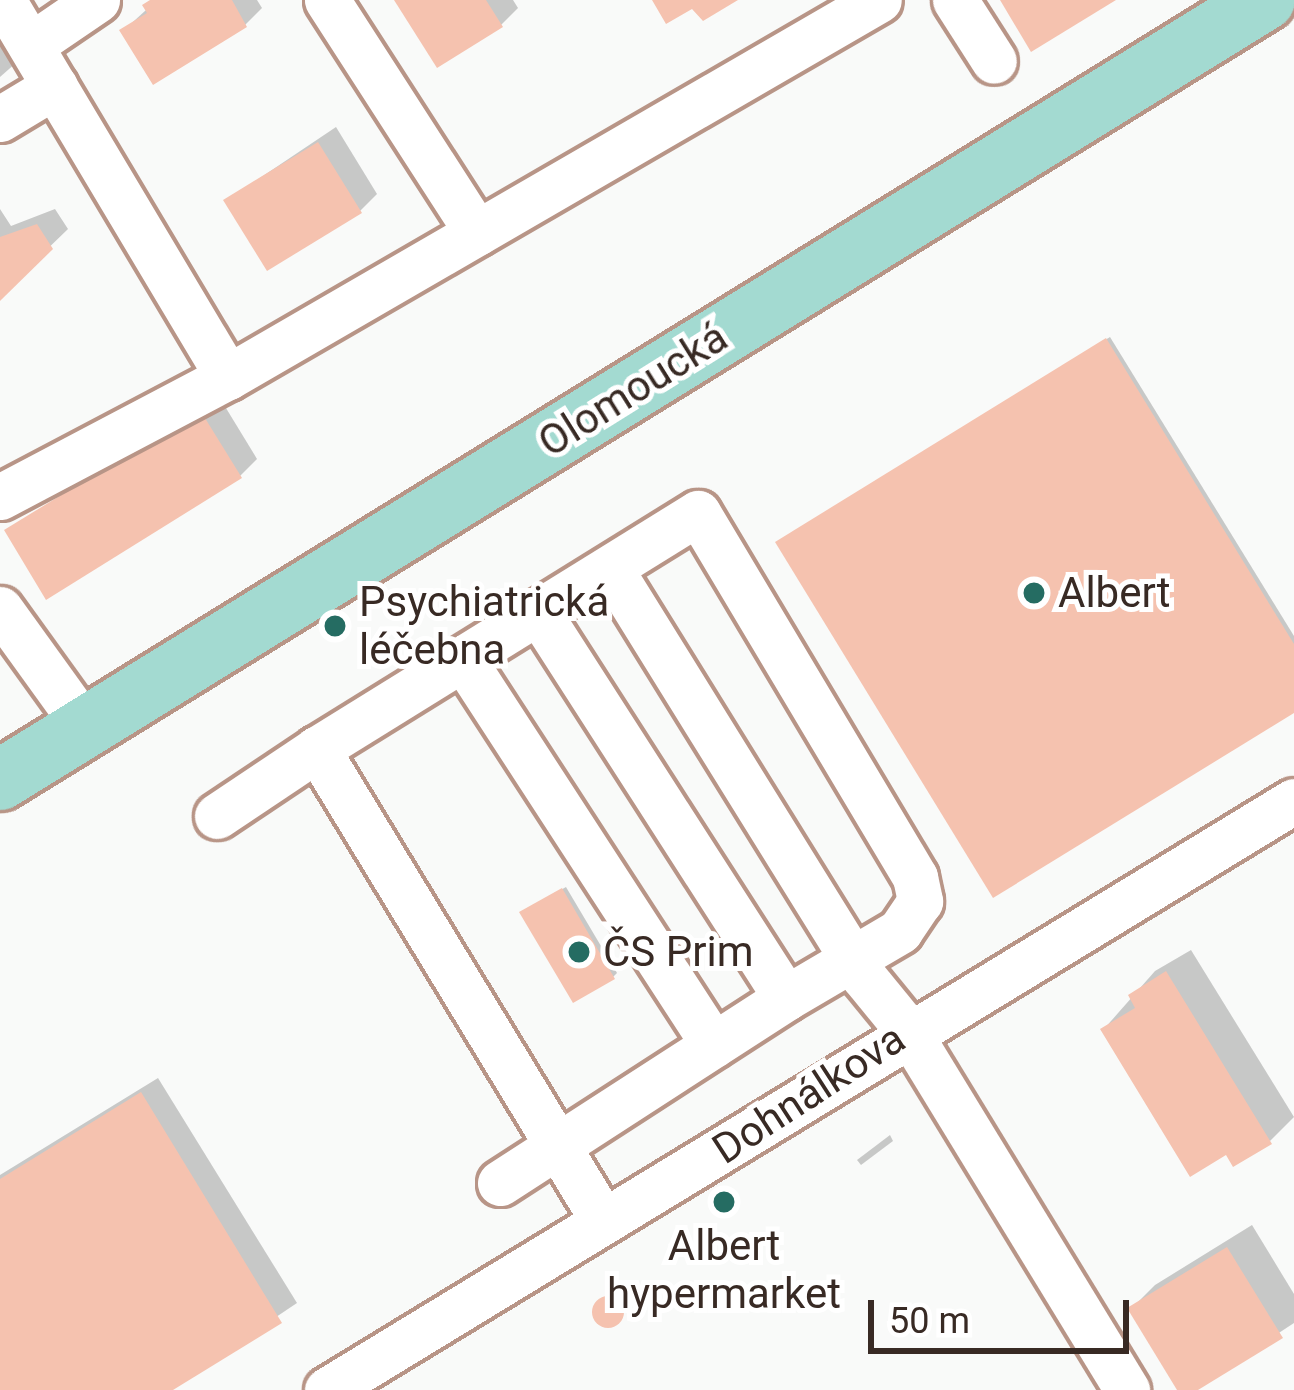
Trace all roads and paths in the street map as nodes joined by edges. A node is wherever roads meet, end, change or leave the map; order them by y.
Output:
1 (3, 0) edge
2 (97, 0) edge
3 (327, 0) edge
4 (879, 0) edge
5 (956, 0) edge
6 (1265, 0) edge
7 (31, 45) junction
8 (994, 61) dead end
9 (55, 86) junction
10 (0, 119) edge
11 (477, 233) junction
12 (228, 377) junction
13 (0, 497) edge
14 (610, 568) junction
15 (0, 609) edge
16 (538, 612) junction
17 (463, 659) junction
18 (85, 727) junction
19 (316, 749) junction
20 (0, 780) edge
21 (1294, 801) edge
22 (217, 816) dead end
23 (852, 959) junction
24 (786, 998) junction
25 (908, 1031) junction
26 (714, 1045) junction
27 (560, 1142) junction
28 (500, 1183) dead end
29 (602, 1219) junction
30 (326, 1390) edge
31 (1127, 1390) edge

1 - 7 street
2 - 7 street
3 - 11 street
4 - 11 street
5 - 8 street
6 - 18 main road, Olomoucká
7 - 9 street
9 - 10 street
9 - 12 street
11 - 12 street
12 - 13 street
14 - 16 street
14 - 23 street
14 - 23 street
15 - 18 street
16 - 17 street
16 - 24 street
17 - 19 street
17 - 26 street
18 - 20 main road, Olomoucká
19 - 22 street
19 - 27 street
21 - 25 street, Dohnálkova
23 - 24 street
23 - 25 street
24 - 26 street
25 - 29 street, Dohnálkova
25 - 31 street
26 - 27 street
27 - 28 street
27 - 29 street
29 - 30 street, Dohnálkova

